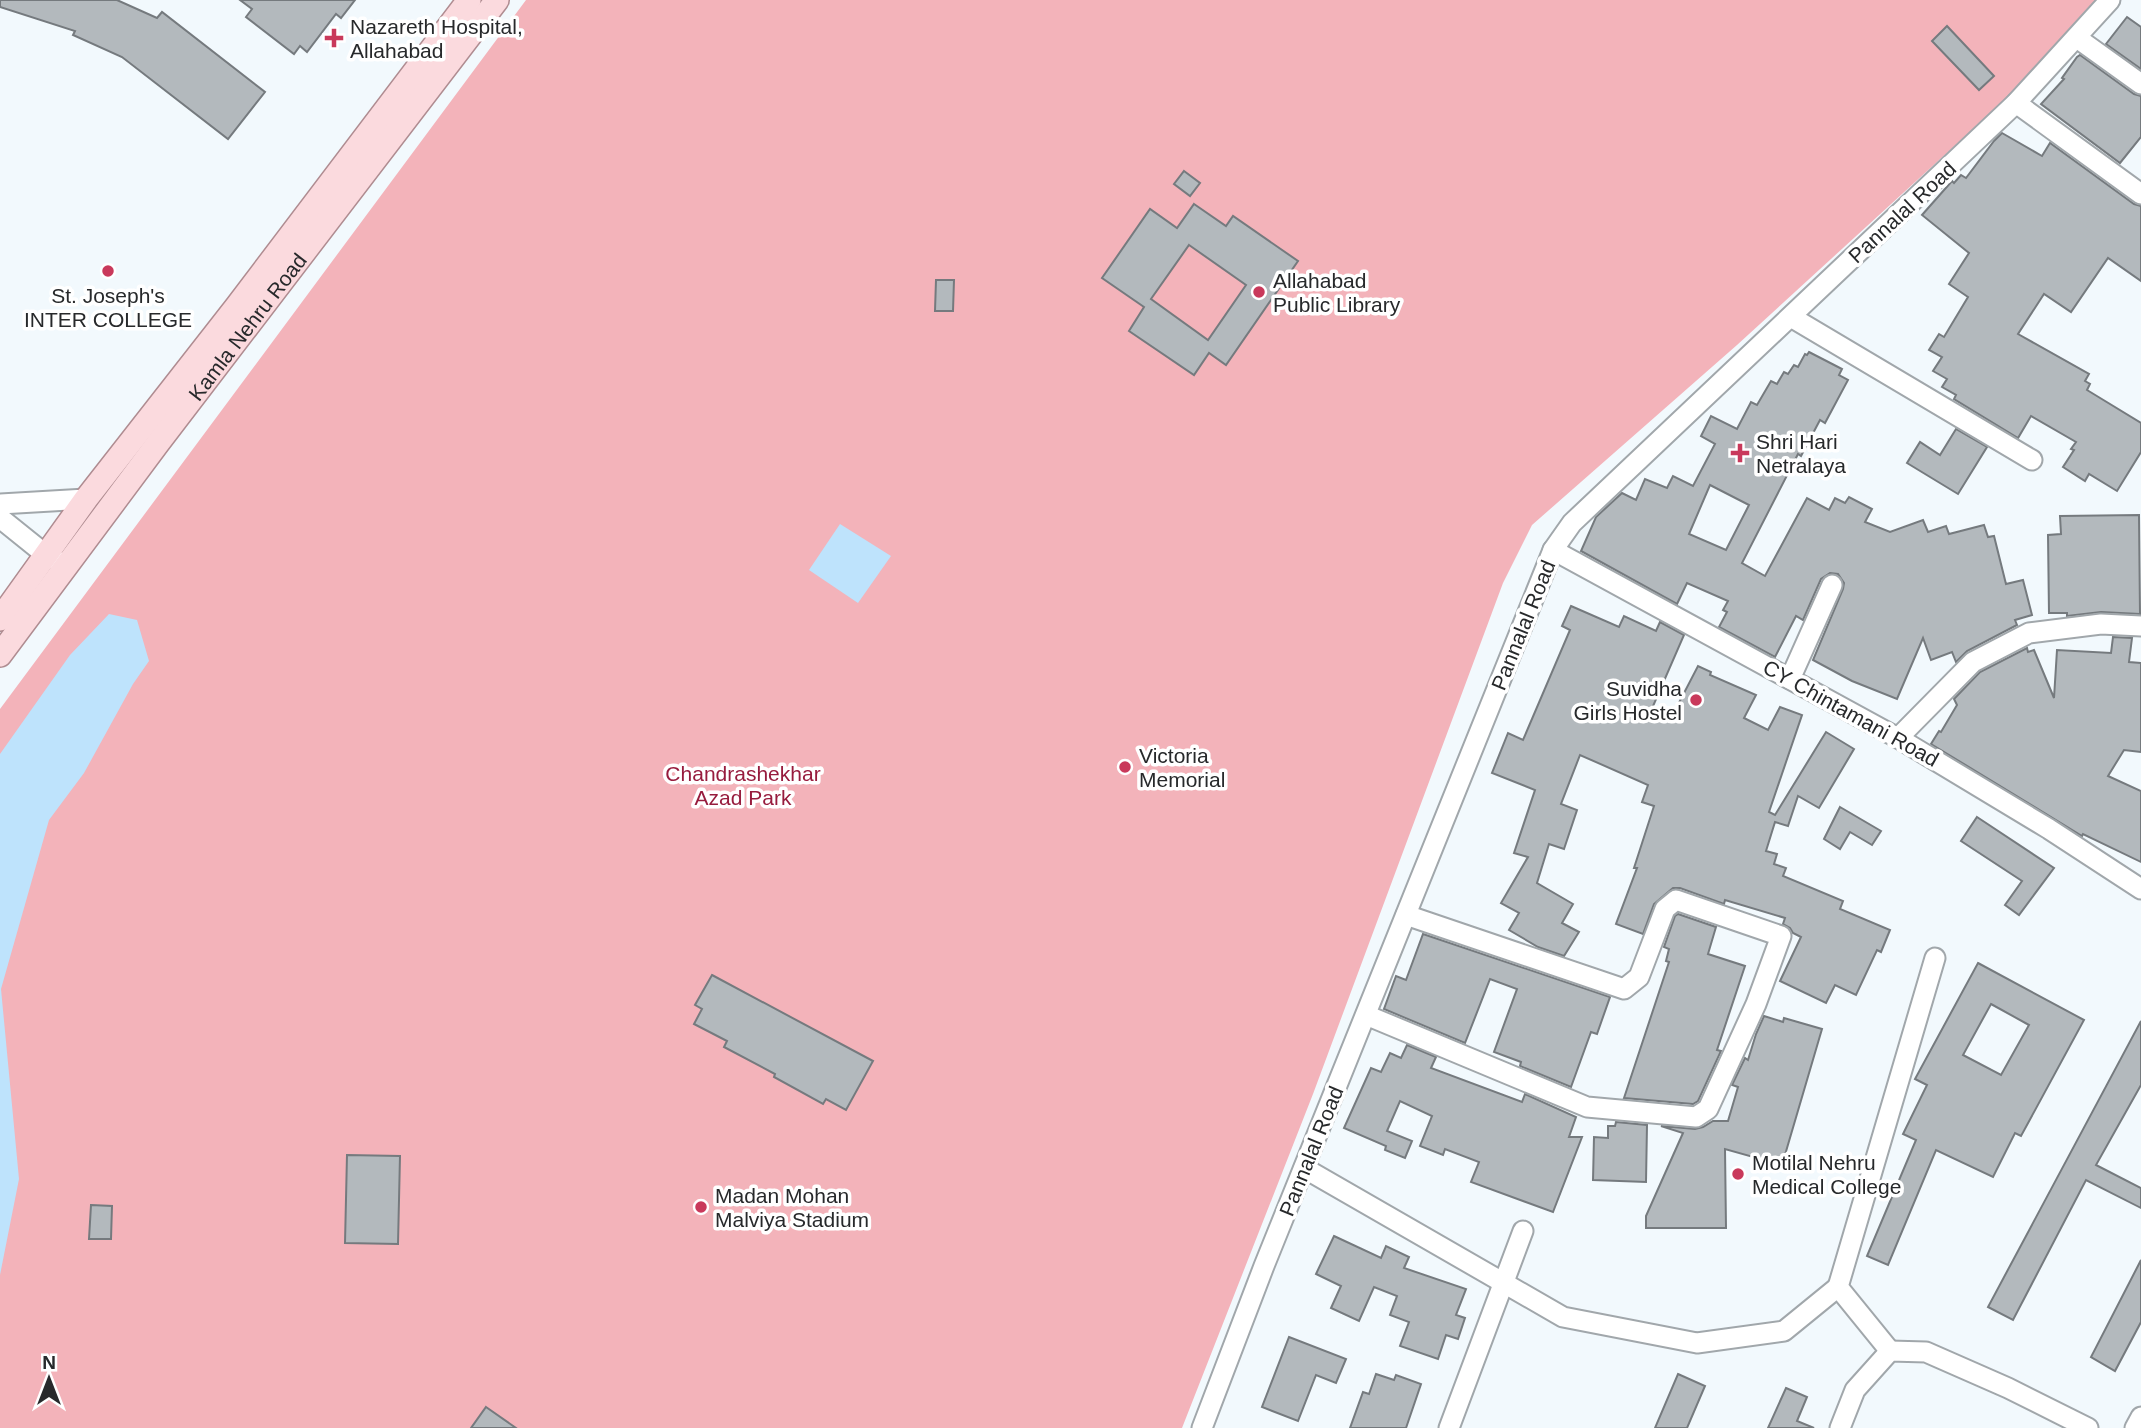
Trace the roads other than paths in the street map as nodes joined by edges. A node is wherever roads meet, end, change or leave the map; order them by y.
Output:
1 (469, 0) edge
2 (497, 0) edge
3 (2110, 0) edge
4 (2077, 38) junction
5 (2141, 84) edge
6 (2016, 103) junction
7 (2141, 194) edge
8 (1791, 317) junction
9 (2032, 460) dead end
10 (86, 499) junction
11 (0, 504) edge
12 (0, 518) edge
13 (1553, 550) junction
14 (56, 561) junction
15 (1832, 585) dead end
16 (0, 619) edge
17 (2141, 626) edge
18 (0, 655) edge
19 (1790, 679) junction
20 (1898, 738) junction
21 (2141, 889) edge
22 (1406, 915) junction
23 (1935, 958) dead end
24 (1366, 1015) junction
25 (1304, 1168) junction
26 (1523, 1231) dead end
27 (1503, 1283) junction
28 (1838, 1287) junction
29 (1890, 1351) junction
30 (2141, 1417) edge
31 (1202, 1428) edge
32 (1449, 1428) edge
33 (1840, 1428) edge
34 (2088, 1428) edge
35 (2135, 1428) edge

1 - 10 main road, Kamla Nehru Road
2 - 14 main road, Kamla Nehru Road
3 - 4 street, Pannalal Road
4 - 5 street
4 - 6 street, Pannalal Road
6 - 7 street
6 - 8 street, Pannalal Road
8 - 9 street
8 - 13 street, Pannalal Road
10 - 11 street
10 - 14 main road, Kamla Nehru Road
12 - 14 street
13 - 19 street, CY Chintamani Road
13 - 22 street, Pannalal Road
14 - 16 main road, Kamla Nehru Road
14 - 18 main road, Kamla Nehru Road
15 - 19 street
17 - 20 street
19 - 20 street, CY Chintamani Road
20 - 21 street, CY Chintamani Road
22 - 24 street, Pannalal Road
22 - 24 street
23 - 28 street
24 - 25 street, Pannalal Road
25 - 27 street
25 - 31 street, Pannalal Road
26 - 27 street
27 - 28 street
27 - 32 street
28 - 29 street
29 - 33 street
29 - 34 street
30 - 35 street

